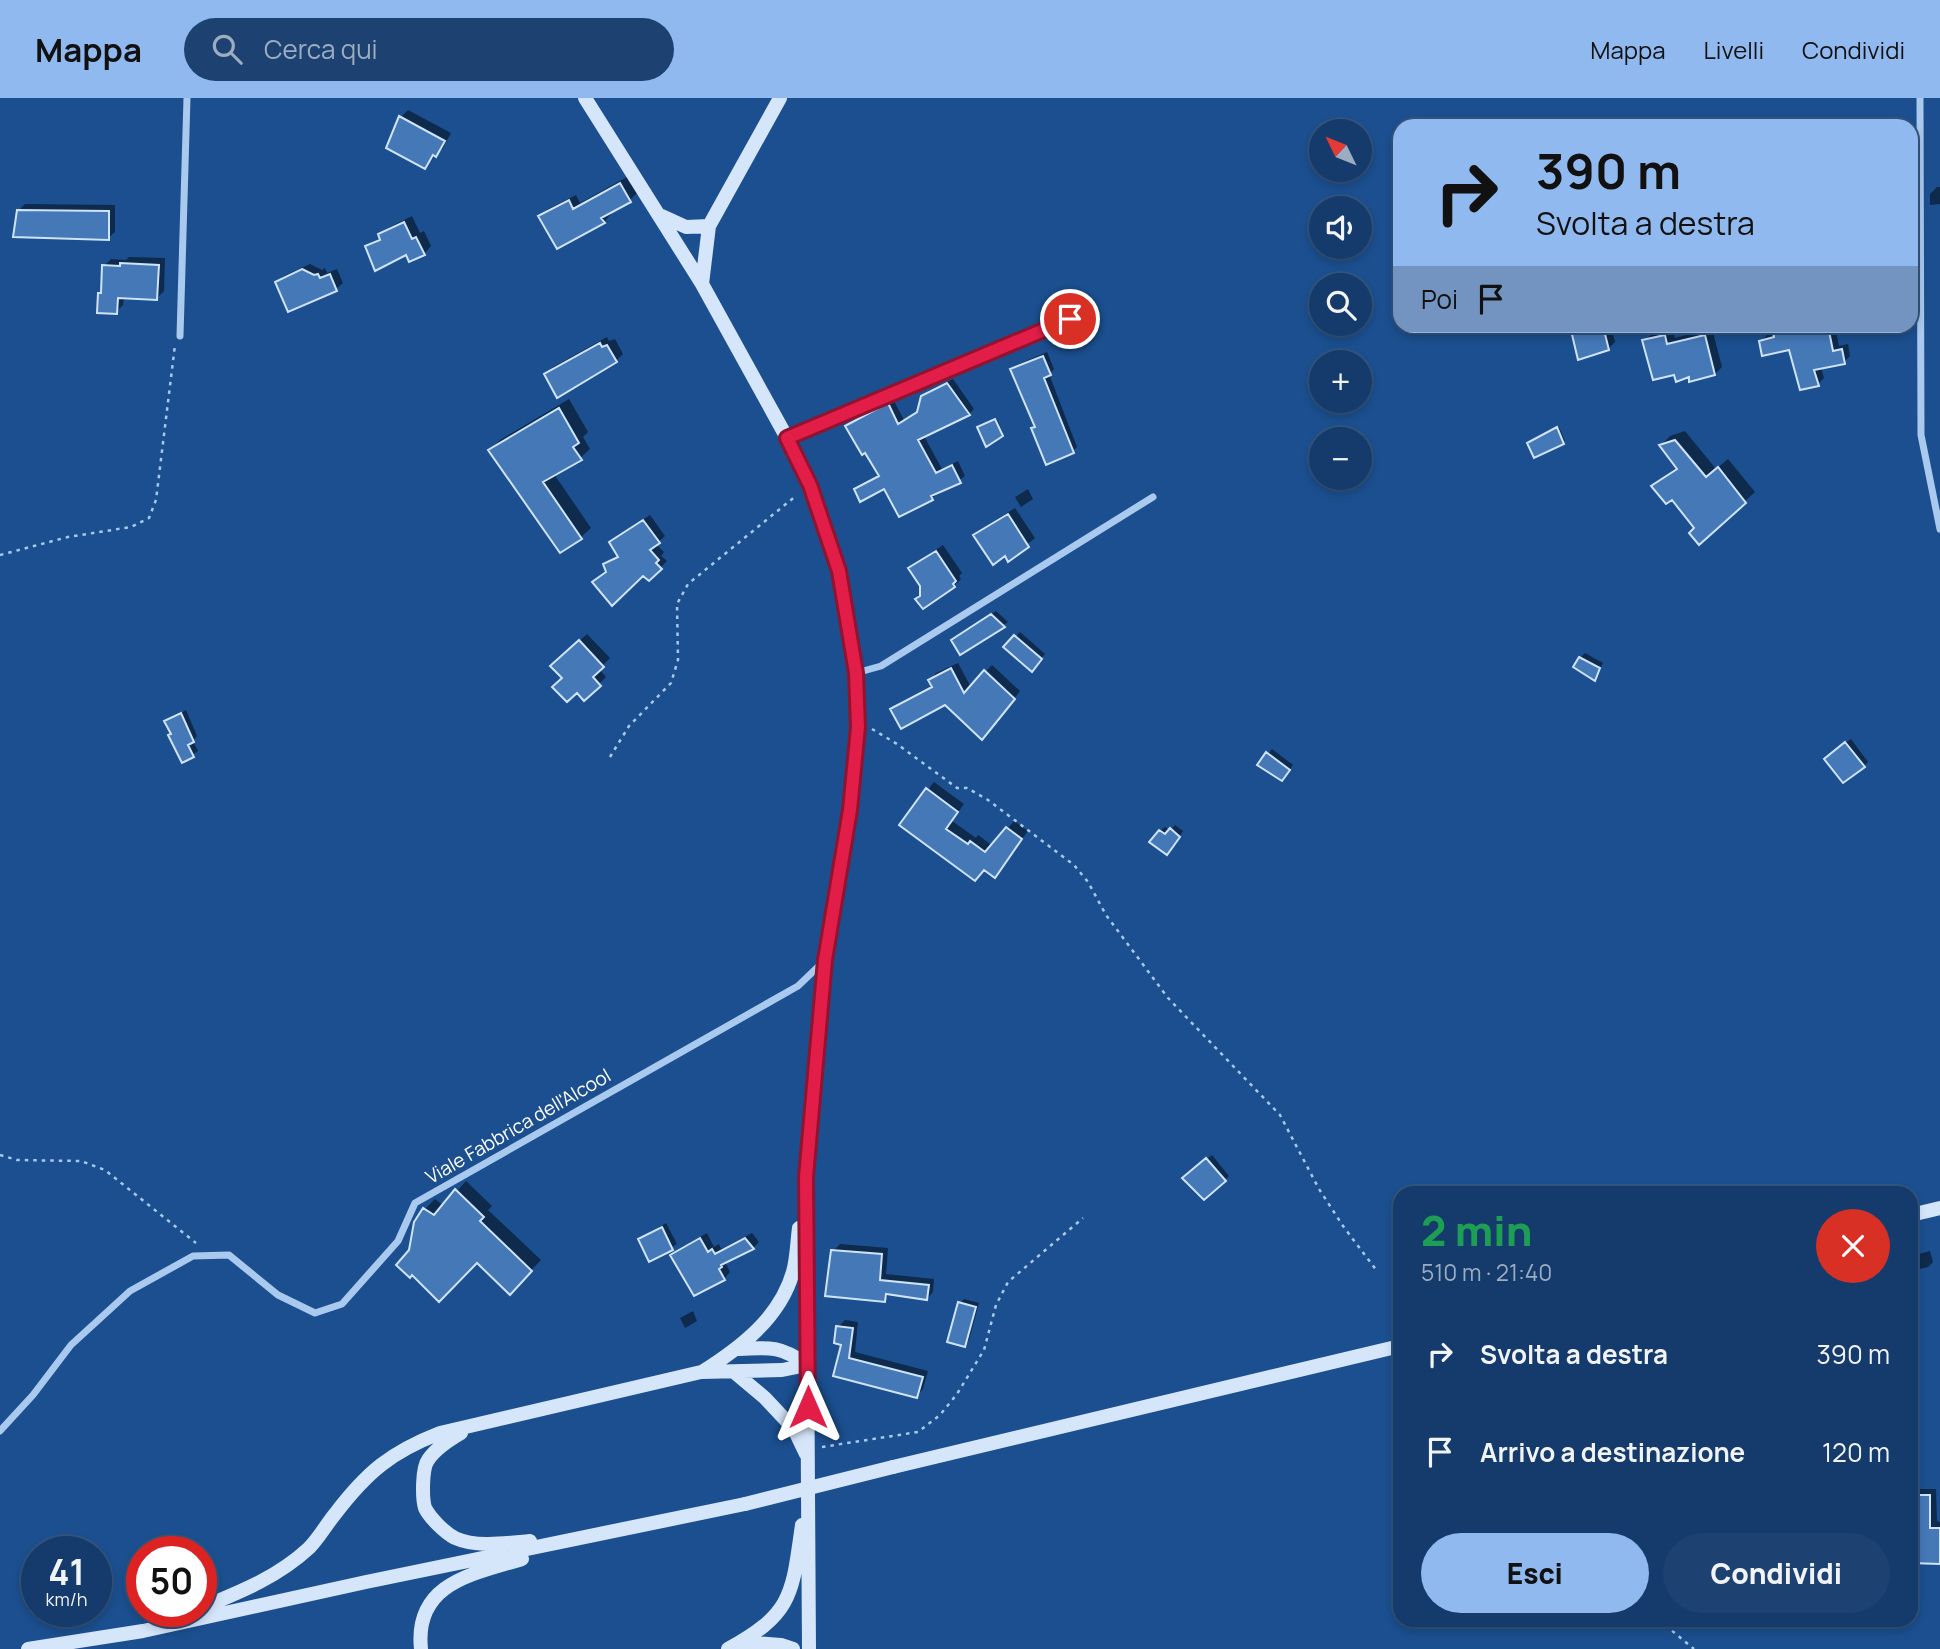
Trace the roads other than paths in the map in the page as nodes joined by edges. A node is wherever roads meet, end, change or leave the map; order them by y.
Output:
1 (187, 98) edge
2 (585, 98) edge
3 (780, 98) edge
4 (1920, 98) edge
5 (662, 216) junction
6 (709, 226) junction
7 (702, 284) junction
8 (1070, 319) dead end
9 (180, 336) road end
10 (787, 438) junction
11 (1153, 497) dead end
12 (1940, 529) edge
13 (856, 673) junction
14 (825, 960) junction
15 (806, 1177) junction
16 (1940, 1208) edge
17 (1918, 1213) edge
18 (1393, 1348) edge
19 (738, 1349) junction
20 (807, 1365) junction
21 (734, 1372) junction
22 (701, 1373) junction
23 (472, 1427) junction
24 (0, 1431) edge
25 (808, 1453) junction
26 (808, 1478) junction
27 (597, 1536) junction
28 (217, 1602) edge
29 (152, 1627) edge
30 (142, 1631) junction
31 (734, 1646) edge
32 (28, 1649) edge
33 (421, 1649) edge
34 (793, 1649) edge
35 (809, 1649) edge

1 - 9 street
2 - 5 main road
3 - 6 main road
4 - 12 street
5 - 6 main road
5 - 7 main road
6 - 7 main road
7 - 10 main road
8 - 10 street
10 - 13 main road
11 - 13 street
13 - 14 main road
14 - 15 main road
14 - 24 street, Viale Fabbrica dell'Alcool
15 - 19 main road
15 - 20 main road
16 - 17 main road
18 - 27 main road, bridge
19 - 20 main road
19 - 22 main road
20 - 21 main road
20 - 25 main road
21 - 22 main road
21 - 25 main road
22 - 23 main road
23 - 27 main road
23 - 28 main road
25 - 26 main road
26 - 31 main road
26 - 35 main road
27 - 30 main road
27 - 33 main road
29 - 30 main road
30 - 32 main road
31 - 34 main road

